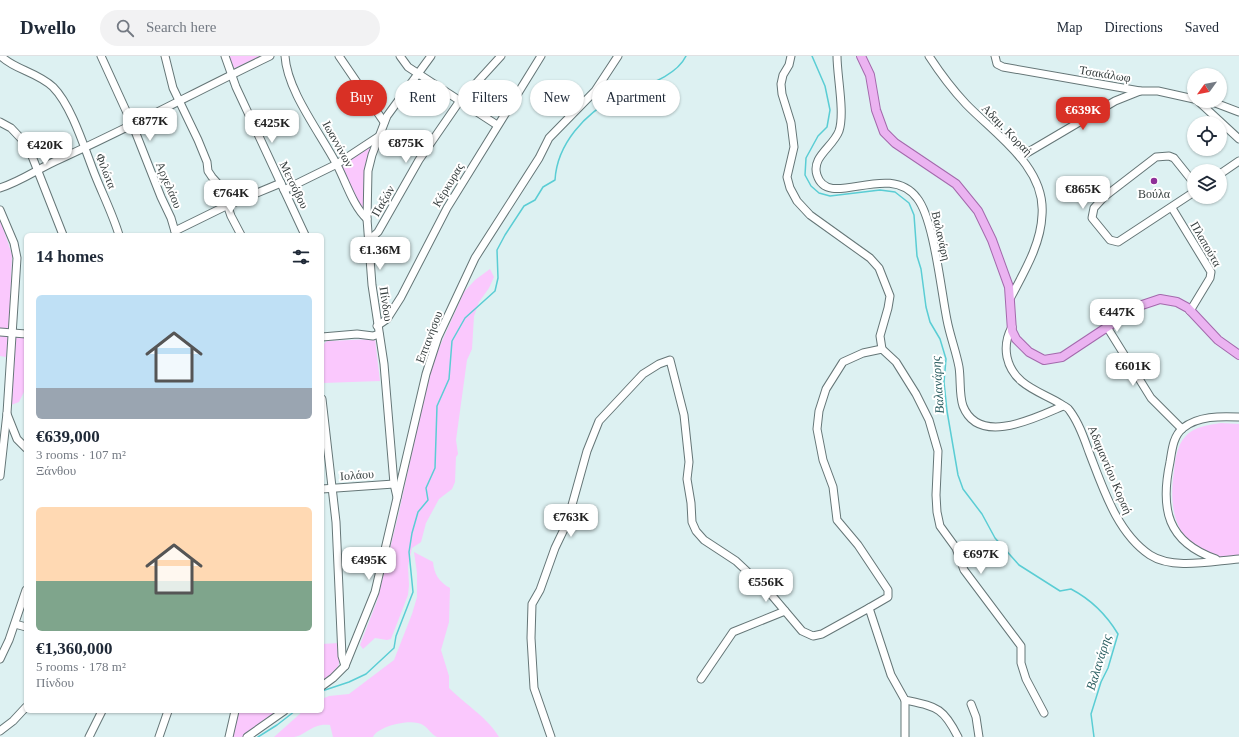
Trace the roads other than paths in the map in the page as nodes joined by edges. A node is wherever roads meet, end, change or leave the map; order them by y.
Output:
1 (0, 56) edge
2 (101, 56) edge
3 (165, 56) edge
4 (225, 56) edge
5 (270, 56) edge
6 (285, 56) edge
7 (339, 56) edge
8 (400, 56) edge
9 (432, 56) edge
10 (501, 56) edge
11 (541, 56) edge
12 (618, 56) edge
13 (791, 56) edge
14 (837, 56) edge
15 (861, 56) edge
16 (929, 56) edge
17 (995, 56) edge
18 (418, 74) junction
19 (230, 75) junction
20 (479, 80) edge
21 (522, 86) edge
22 (1140, 91) junction
23 (1187, 97) edge
24 (458, 101) edge
25 (179, 102) junction
26 (458, 103) edge
27 (1227, 107) edge
28 (1207, 108) edge
29 (1239, 112) edge
30 (482, 116) edge
31 (503, 116) edge
32 (0, 122) edge
33 (384, 122) junction
34 (497, 125) junction
35 (133, 126) junction
36 (378, 137) junction
37 (1239, 139) edge
38 (84, 148) junction
39 (1020, 157) junction
40 (1239, 161) edge
41 (336, 164) junction
42 (1227, 169) edge
43 (37, 171) junction
44 (1187, 174) edge
45 (282, 186) junction
46 (0, 188) edge
47 (1187, 197) edge
48 (228, 205) junction
49 (1172, 208) junction
50 (0, 210) edge
51 (367, 219) junction
52 (61, 233) edge
53 (118, 233) edge
54 (175, 233) edge
55 (240, 233) edge
56 (304, 233) edge
57 (369, 240) junction
58 (1011, 297) junction
59 (1190, 311) junction
60 (377, 326) junction
61 (1012, 327) junction
62 (1107, 327) junction
63 (0, 332) edge
64 (12, 333) junction
65 (24, 334) edge
66 (379, 334) junction
67 (324, 336) edge
68 (882, 349) junction
69 (1239, 355) edge
70 (1063, 406) junction
71 (7, 413) junction
72 (1239, 417) edge
73 (324, 419) edge
74 (1182, 429) junction
75 (24, 446) edge
76 (0, 476) edge
77 (394, 484) junction
78 (331, 488) junction
79 (324, 489) edge
80 (398, 500) junction
81 (1239, 559) edge
82 (1220, 560) junction
83 (24, 596) edge
84 (869, 608) junction
85 (784, 611) junction
86 (15, 624) junction
87 (24, 626) edge
88 (0, 659) edge
89 (345, 666) junction
90 (701, 679) dead end
91 (324, 685) edge
92 (905, 700) junction
93 (971, 704) dead end
94 (24, 709) edge
95 (1044, 712) dead end
96 (101, 713) edge
97 (167, 713) edge
98 (235, 713) edge
99 (280, 713) edge
100 (0, 731) edge
101 (89, 737) edge
102 (159, 737) edge
103 (229, 737) edge
104 (247, 737) edge
105 (550, 737) edge
106 (905, 737) edge
107 (958, 737) edge
108 (979, 737) edge

1 - 38 street, Φιλώτα
2 - 35 street, Αρχελάου
3 - 25 street
4 - 19 street, Μετσόβου
5 - 19 street
6 - 41 street, Ιωαννίνων
7 - 33 street
8 - 18 street
9 - 18 street, Πίνδου
10 - 20 street, Παξών
11 - 21 street, Κέρκυρας
12 - 80 street, Επτανήσου
13 - 68 street
14 - 70 street, Βαλανάρη
15 - 58 main road
16 - 39 street, Αδαμ. Κοραή
17 - 22 street, Τσακάλωφ
18 - 24 street
18 - 33 street, Πίνδου
19 - 25 street
19 - 45 street, Μετσόβου
22 - 23 street, Τσακάλωφ
22 - 39 street
25 - 35 street
25 - 48 street
26 - 57 street, Παξών
27 - 29 street
28 - 37 street
30 - 34 street
31 - 34 street, Κέρκυρας
32 - 43 street
33 - 36 street, Πίνδου
34 - 60 street, Κέρκυρας
35 - 38 street
35 - 54 street, Αρχελάου
36 - 41 street
36 - 51 street, Πίνδου
38 - 43 street
38 - 53 street, Φιλώτα
39 - 58 street, Αδαμ. Κοραή
40 - 42 street
41 - 45 street
41 - 51 street, Ιωαννίνων
43 - 46 street
43 - 52 street
44 - 49 street
45 - 48 street
45 - 56 street, Μετσόβου
47 - 49 street
48 - 54 street
48 - 55 street
49 - 59 street, Πλαπούτα
50 - 64 street
51 - 57 street, Πίνδου
57 - 60 street, Πίνδου
58 - 61 main road
59 - 62 main road
59 - 69 main road
60 - 66 street, Πίνδου
61 - 62 main road
61 - 70 street, Αδαμαντίου Κοραή
62 - 74 street
63 - 64 street
64 - 65 street
64 - 71 street
66 - 67 street
66 - 77 street, Πίνδου
68 - 84 street
68 - 95 street
70 - 82 street, Αδαμαντίου Κοραή
71 - 75 street
71 - 76 street
72 - 74 street
73 - 78 street
74 - 82 street
77 - 78 street, Ιολάου
77 - 80 street, Πίνδου
78 - 79 street, Ιολάου
78 - 89 street
80 - 89 street, Επτανήσου
81 - 82 street, Αδαμαντίου Κοραή
83 - 86 street
84 - 85 street
84 - 92 street
85 - 90 street
85 - 105 street
86 - 87 street
86 - 88 street
89 - 91 street
92 - 106 street
92 - 107 street
93 - 108 street
94 - 100 street
96 - 101 street
97 - 102 street
98 - 103 street
99 - 104 street

